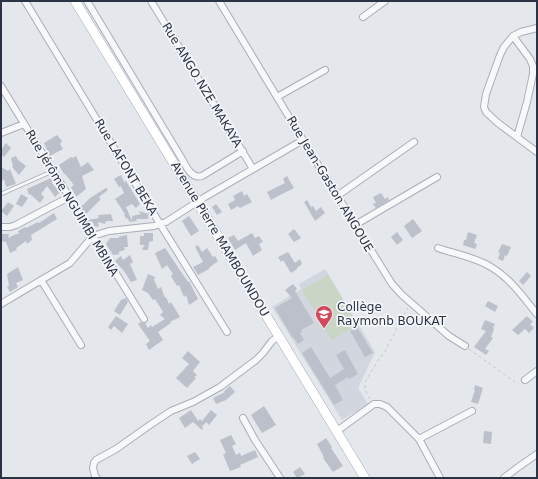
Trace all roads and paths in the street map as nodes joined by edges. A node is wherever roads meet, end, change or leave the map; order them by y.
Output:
1 (25, 1) edge
2 (75, 1) edge
3 (87, 1) edge
4 (151, 1) edge
5 (219, 1) edge
6 (385, 1) edge
7 (363, 17) dead end
8 (537, 28) edge
9 (513, 36) junction
10 (325, 70) dead end
11 (1, 86) edge
12 (277, 97) junction
13 (24, 124) junction
14 (1, 133) edge
15 (517, 137) junction
16 (303, 140) junction
17 (414, 142) dead end
18 (243, 151) junction
19 (537, 152) edge
20 (253, 169) junction
21 (53, 171) junction
22 (437, 177) dead end
23 (1, 194) edge
24 (337, 196) junction
25 (68, 197) junction
26 (197, 202) junction
27 (160, 224) junction
28 (355, 225) junction
29 (1, 227) edge
30 (93, 236) junction
31 (438, 248) dead end
32 (41, 280) junction
33 (410, 302) junction
34 (1, 304) edge
35 (537, 314) edge
36 (144, 319) dead end
37 (228, 332) dead end
38 (279, 336) junction
39 (81, 345) dead end
40 (465, 346) joint
41 (537, 371) edge
42 (525, 380) joint
43 (374, 404) junction
44 (472, 410) dead end
45 (243, 418) dead end
46 (338, 432) junction
47 (419, 439) junction
48 (537, 454) edge
49 (97, 478) edge
50 (280, 478) edge
51 (366, 478) edge
52 (440, 478) edge
53 (504, 478) edge

1 - 27 street, Rue LAFONT BEKA
2 - 26 street, Avenue Pierre MAMBOUNDOU
3 - 18 street
4 - 18 street, Rue ANGO NZE MAKAYA
5 - 12 street, Rue Jean-Gaston ANGOUE
6 - 7 street
8 - 9 street
9 - 15 street
9 - 15 street
10 - 12 street
11 - 13 street, Rue Jérôme NGUIMBI MBINA
12 - 16 street, Rue Jean-Gaston ANGOUE
13 - 14 street
13 - 21 street, Rue Jérôme NGUIMBI MBINA
15 - 19 street
16 - 20 street
16 - 24 street, Rue Jean-Gaston ANGOUE
17 - 24 street
18 - 20 street, Rue ANGO NZE MAKAYA
20 - 26 street
21 - 23 lane
21 - 25 street, Rue Jérôme NGUIMBI MBINA
22 - 28 street
24 - 28 street, Rue Jean-Gaston ANGOUE
25 - 29 street
25 - 30 street, Rue Jérôme NGUIMBI MBINA
26 - 27 street
26 - 38 street, Avenue Pierre MAMBOUNDOU
27 - 30 street
27 - 37 street, Rue LAFONT BEKA
28 - 33 street, Rue Jean-Gaston ANGOUE
30 - 32 street
30 - 36 street, Rue Jérôme NGUIMBI MBINA
31 - 35 street
32 - 34 street
32 - 39 street
33 - 40 street, Rue Jean-Gaston ANGOUE
33 - 43 path
38 - 46 street, Avenue Pierre MAMBOUNDOU
38 - 49 street
40 - 42 path
41 - 42 street
43 - 46 street
43 - 47 street
44 - 47 street
45 - 50 street
46 - 51 street, Avenue Pierre MAMBOUNDOU
47 - 52 street
48 - 53 street

